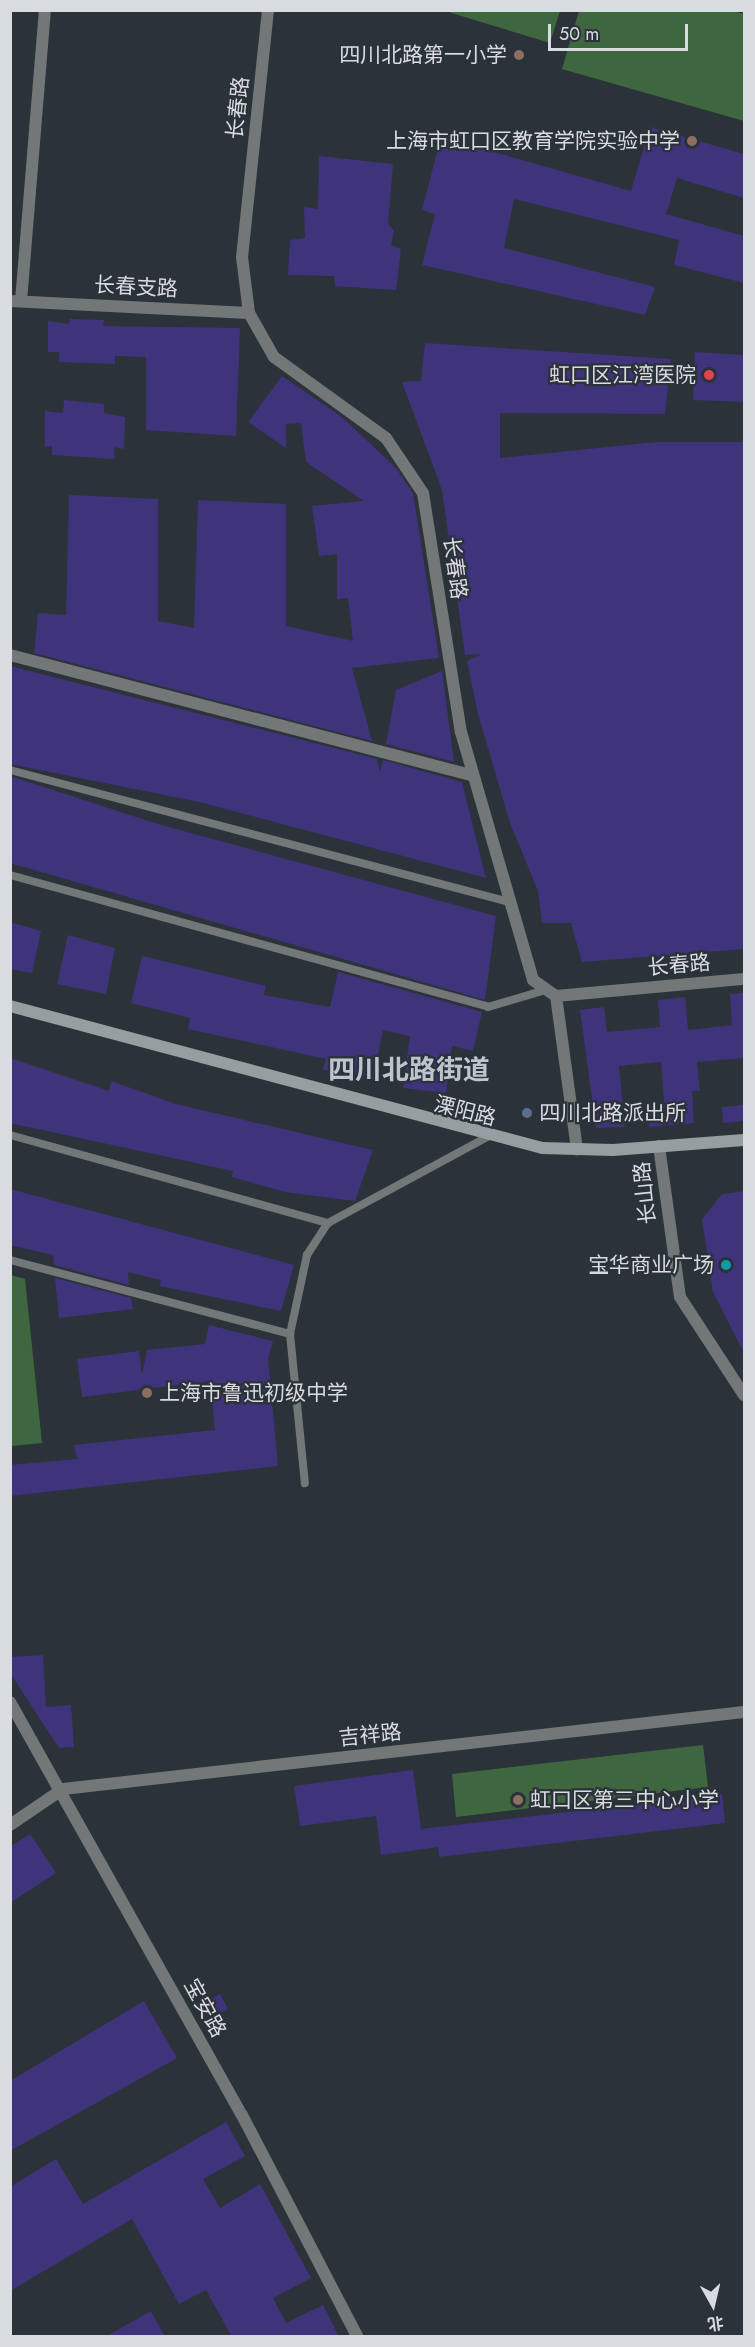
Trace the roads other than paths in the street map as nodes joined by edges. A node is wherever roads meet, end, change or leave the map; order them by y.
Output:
1 (45, 10) edge
2 (268, 10) edge
3 (16, 301) edge
4 (249, 312) junction
5 (10, 655) edge
6 (10, 770) edge
7 (471, 775) junction
8 (10, 875) edge
9 (509, 902) junction
10 (744, 979) edge
11 (542, 991) junction
12 (556, 996) junction
13 (10, 1006) edge
14 (10, 1135) edge
15 (487, 1137) junction
16 (744, 1140) edge
17 (659, 1146) junction
18 (577, 1150) junction
19 (328, 1223) junction
20 (10, 1260) edge
21 (290, 1334) junction
22 (744, 1395) edge
23 (305, 1483) dead end
24 (10, 1702) edge
25 (744, 1712) edge
26 (63, 1789) junction
27 (10, 1825) edge
28 (357, 2337) edge

1 - 3 street
2 - 4 street, 长春路
3 - 4 street, 长春支路
4 - 7 street, 长春路
5 - 7 street
6 - 9 lane
7 - 9 street, 长春路
8 - 11 lane
9 - 11 street, 长春路
10 - 12 street, 长春路
11 - 12 street, 长春路
12 - 18 street
13 - 15 street, 溧阳路
14 - 19 lane
15 - 18 street, 溧阳路
15 - 19 lane
16 - 17 street, 溧阳路
17 - 18 street, 溧阳路
17 - 22 street, 长山路
19 - 21 lane
20 - 21 lane
21 - 23 lane
24 - 26 street, 宝安路
25 - 26 street, 吉祥路
26 - 27 street, 吉祥路
26 - 28 street, 宝安路

